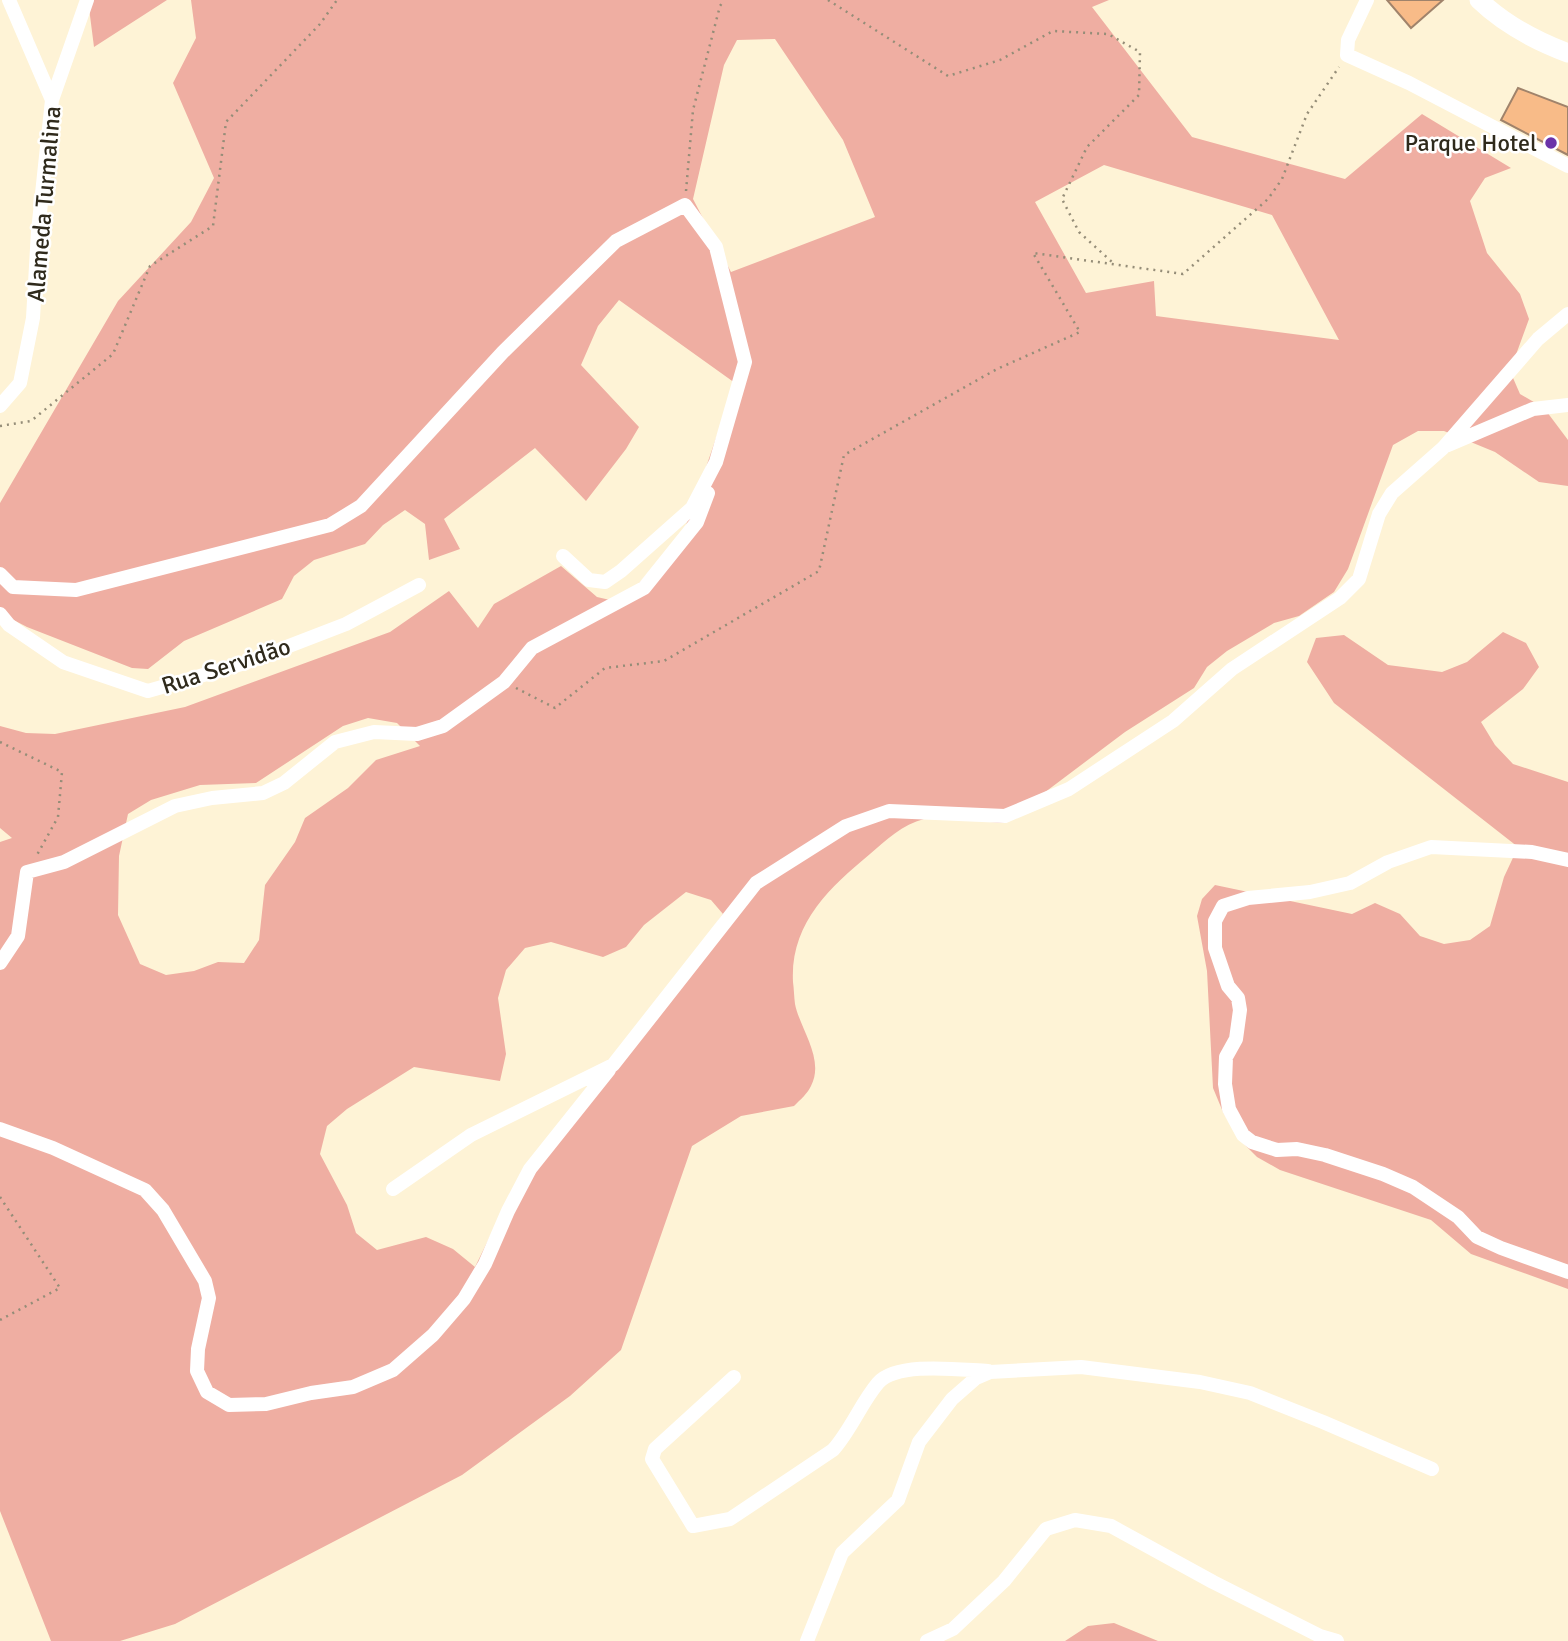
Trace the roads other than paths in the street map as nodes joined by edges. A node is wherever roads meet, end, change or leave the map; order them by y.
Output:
1 (9, 0) edge
2 (87, 0) edge
3 (1367, 0) edge
4 (1479, 0) edge
5 (1568, 53) edge
6 (52, 100) junction
7 (1568, 166) edge
8 (1568, 314) edge
9 (1568, 405) edge
10 (0, 406) edge
11 (1443, 447) junction
12 (716, 462) junction
13 (563, 556) dead end
14 (0, 575) edge
15 (419, 585) dead end
16 (0, 614) edge
17 (1568, 860) edge
18 (0, 964) edge
19 (613, 1065) junction
20 (0, 1129) edge
21 (393, 1189) dead end
22 (1568, 1272) edge
23 (990, 1371) junction
24 (734, 1377) dead end
25 (1432, 1469) dead end
26 (807, 1641) edge
27 (927, 1641) edge
28 (1337, 1641) edge

1 - 6 street
2 - 6 street, Alameda Turmalina
3 - 7 street
4 - 5 street
6 - 10 street, Alameda Turmalina
8 - 11 street
9 - 11 street
11 - 19 street
12 - 13 street
12 - 14 street
12 - 18 street
15 - 16 street, Rua Servidão
17 - 22 street
19 - 20 street
19 - 21 street
23 - 24 street
23 - 25 street
23 - 26 street
27 - 28 street

